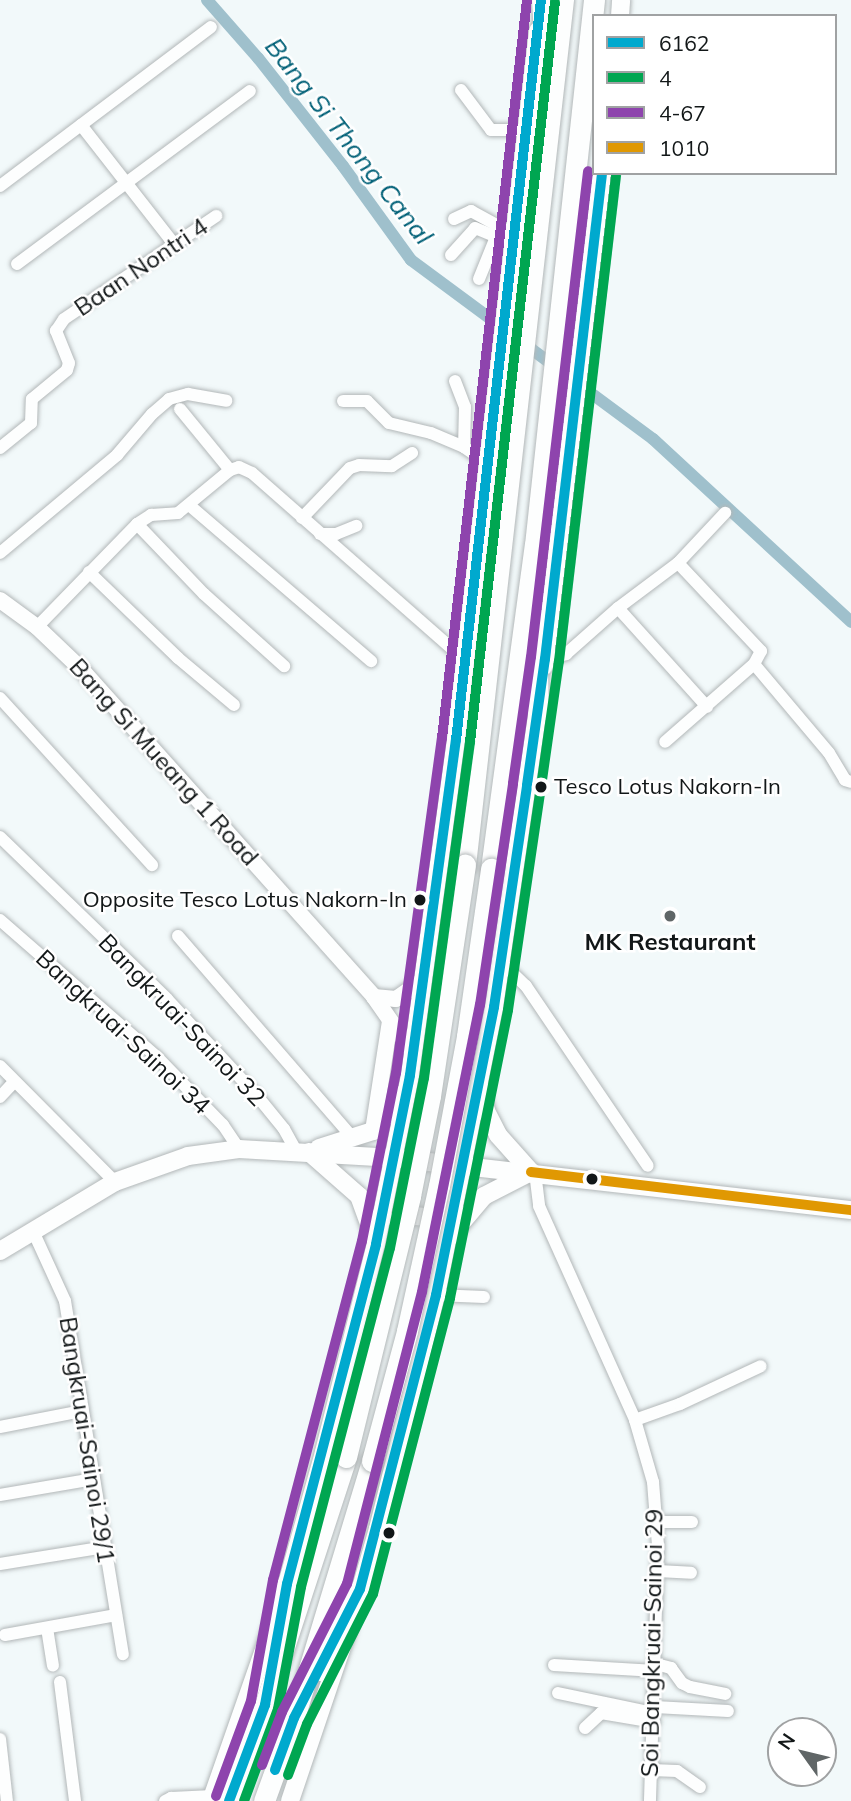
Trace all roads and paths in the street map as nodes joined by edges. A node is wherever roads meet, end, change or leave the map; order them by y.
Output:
1 (542, 0) edge
2 (563, 0) edge
3 (592, 19) edge
4 (211, 27) dead end
5 (461, 90) dead end
6 (250, 91) dead end
7 (549, 110) junction
8 (81, 125) junction
9 (527, 130) junction
10 (602, 175) edge
11 (128, 184) junction
12 (0, 186) edge
13 (216, 216) dead end
14 (454, 219) dead end
15 (496, 237) junction
16 (514, 239) junction
17 (174, 244) junction
18 (451, 255) dead end
19 (17, 264) dead end
20 (479, 279) dead end
21 (455, 381) dead end
22 (226, 401) dead end
23 (343, 401) dead end
24 (180, 409) dead end
25 (464, 446) junction
26 (0, 449) edge
27 (412, 453) dead end
28 (488, 464) junction
29 (232, 469) junction
30 (189, 505) junction
31 (725, 513) dead end
32 (302, 518) junction
33 (137, 524) junction
34 (356, 526) dead end
35 (320, 534) junction
36 (535, 545) junction
37 (0, 553) edge
38 (678, 563) junction
39 (89, 572) junction
40 (0, 600) edge
41 (618, 607) junction
42 (37, 627) junction
43 (545, 659) junction
44 (465, 660) junction
45 (371, 661) dead end
46 (754, 664) junction
47 (284, 666) dead end
48 (0, 698) edge
49 (234, 705) dead end
50 (707, 707) junction
51 (538, 712) junction
52 (666, 742) dead end
53 (851, 782) edge
54 (0, 837) edge
55 (152, 864) dead end
56 (0, 919) edge
57 (178, 936) dead end
58 (500, 961) junction
59 (424, 980) junction
60 (374, 997) junction
61 (390, 1021) junction
62 (413, 1053) junction
63 (2, 1071) edge
64 (409, 1081) junction
65 (14, 1083) junction
66 (478, 1083) junction
67 (0, 1097) edge
68 (373, 1132) junction
69 (354, 1139) junction
70 (239, 1149) junction
71 (302, 1151) junction
72 (394, 1158) junction
73 (462, 1164) junction
74 (648, 1166) dead end
75 (533, 1172) junction
76 (115, 1182) junction
77 (851, 1210) edge
78 (33, 1231) junction
79 (446, 1241) junction
80 (376, 1244) junction
81 (0, 1251) edge
82 (436, 1295) junction
83 (484, 1297) dead end
84 (761, 1366) dead end
85 (82, 1411) junction
86 (635, 1420) junction
87 (0, 1427) edge
88 (94, 1479) junction
89 (0, 1496) edge
90 (658, 1522) junction
91 (692, 1522) dead end
92 (105, 1547) junction
93 (0, 1564) edge
94 (658, 1571) junction
95 (691, 1573) dead end
96 (288, 1584) junction
97 (360, 1589) junction
98 (116, 1615) junction
99 (47, 1628) junction
100 (5, 1635) dead end
101 (123, 1654) dead end
102 (554, 1665) dead end
103 (53, 1667) dead end
104 (656, 1668) junction
105 (60, 1682) dead end
106 (558, 1693) dead end
107 (725, 1694) dead end
108 (265, 1704) junction
109 (728, 1711) dead end
110 (654, 1714) junction
111 (294, 1718) junction
112 (585, 1728) dead end
113 (0, 1739) edge
114 (651, 1770) junction
115 (700, 1787) dead end
116 (218, 1799) edge
117 (7, 1801) edge
118 (75, 1801) edge
119 (165, 1801) edge
120 (264, 1801) edge
121 (290, 1801) edge
122 (650, 1801) edge

1 - 7 main road
1 - 9 main road
2 - 7 main road
3 - 36 main road
4 - 8 street
5 - 9 street
6 - 11 street
7 - 108 main road, bridge
8 - 11 street
8 - 12 street
9 - 16 main road
10 - 43 main road
11 - 17 street
11 - 19 street
13 - 17 street, Baan Nontri 4
14 - 16 street
15 - 16 street
15 - 18 street
15 - 20 street
16 - 28 main road
17 - 26 street, Baan Nontri 4
21 - 25 street
22 - 37 street
23 - 25 street
24 - 29 street
25 - 28 street
27 - 32 street
28 - 44 main road
29 - 30 street
29 - 32 street
30 - 33 street
30 - 45 street
31 - 38 street
32 - 35 street
33 - 39 street
33 - 47 street
34 - 35 street
35 - 44 street
36 - 51 main road
36 - 111 main road, bridge
38 - 41 street
38 - 46 street
39 - 42 street
39 - 49 street
40 - 42 street, Bang Si Mueang 1 Road
41 - 43 street
41 - 50 street
42 - 60 street, Bang Si Mueang 1 Road
43 - 51 main road
44 - 59 main road
46 - 50 street
46 - 53 street
48 - 55 street
50 - 52 street
51 - 58 main road
54 - 71 street, Bangkruai-Sainoi 32
56 - 70 street, Bangkruai-Sainoi 34
57 - 69 street
58 - 66 main road
58 - 74 street
59 - 60 street
59 - 62 main road
60 - 61 street, Bang Si Mueang 1 Road
61 - 62 street, Bang Si Mueang 1 Road
61 - 68 street
62 - 64 main road
63 - 65 street
64 - 66 main road
64 - 68 main road
64 - 72 main road
65 - 67 street
65 - 76 street
66 - 73 main road
66 - 75 main road
68 - 69 main road
69 - 71 main road
70 - 71 main road
70 - 76 main road
71 - 72 main road
71 - 80 main road
72 - 73 main road
72 - 80 main road
73 - 75 main road
73 - 79 main road
75 - 77 main road
75 - 79 main road
75 - 86 street, Soi Bangkruai-Sainoi 29
76 - 78 main road
78 - 81 main road
78 - 85 street, Bangkruai-Sainoi 29/1
79 - 80 main road
79 - 82 main road
80 - 96 main road
82 - 83 street
82 - 97 main road
84 - 86 street
85 - 87 street
85 - 88 street, Bangkruai-Sainoi 29/1
86 - 90 street, Soi Bangkruai-Sainoi 29
88 - 89 street
88 - 92 street, Bangkruai-Sainoi 29/1
90 - 91 street
90 - 94 street, Soi Bangkruai-Sainoi 29
92 - 93 street
92 - 98 street, Bangkruai-Sainoi 29/1
94 - 95 street
94 - 104 street, Soi Bangkruai-Sainoi 29
96 - 108 main road
96 - 116 main road
97 - 111 main road
97 - 121 main road
98 - 99 street
98 - 101 street, Bangkruai-Sainoi 29/1
99 - 100 street
99 - 103 street
102 - 104 street
104 - 107 street
104 - 110 street, Soi Bangkruai-Sainoi 29
105 - 118 street
106 - 110 street
108 - 116 main road
109 - 110 street
110 - 112 street
110 - 114 street, Soi Bangkruai-Sainoi 29
111 - 120 main road
113 - 117 street
114 - 115 street
114 - 122 street, Soi Bangkruai-Sainoi 29
116 - 119 street

